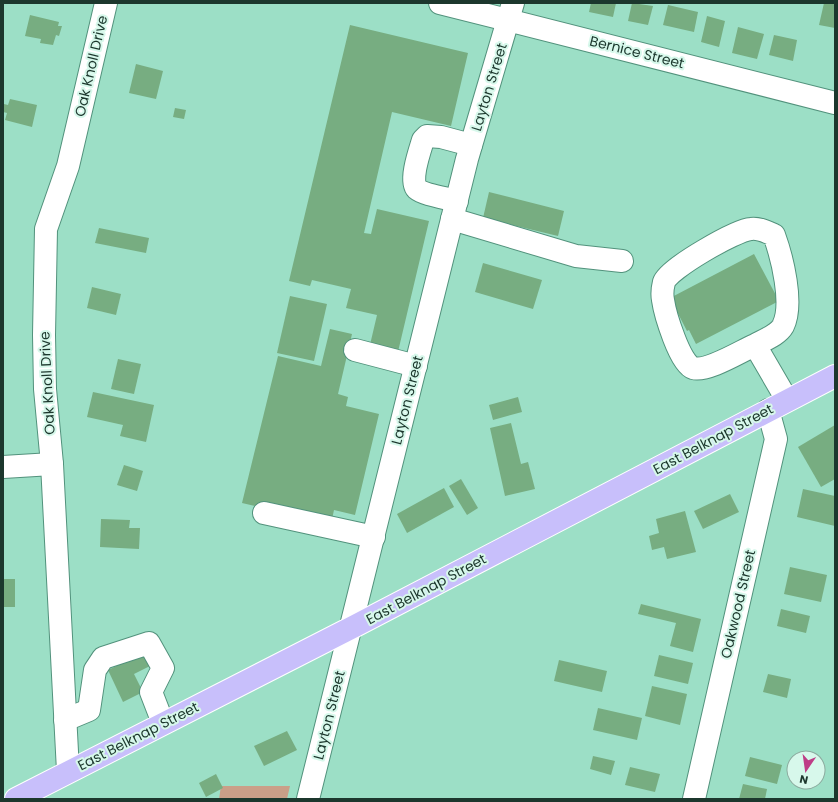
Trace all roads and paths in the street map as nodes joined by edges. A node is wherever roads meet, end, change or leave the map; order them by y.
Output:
1 (106, 3) edge
2 (440, 3) edge
3 (511, 11) edge
4 (835, 102) edge
5 (471, 145) junction
6 (454, 210) junction
7 (622, 261) dead end
8 (755, 345) junction
9 (355, 350) dead end
10 (416, 366) junction
11 (835, 376) edge
12 (777, 405) junction
13 (52, 464) junction
14 (3, 467) edge
15 (264, 513) dead end
16 (374, 537) junction
17 (351, 628) junction
18 (65, 720) junction
19 (163, 723) junction
20 (68, 771) junction
21 (16, 799) edge
22 (308, 799) edge
23 (694, 799) edge

1 - 13 street, Oak Knoll Drive
2 - 3 street, Bernice Street
3 - 4 street, Bernice Street
3 - 5 street, Layton Street
5 - 6 street, Layton Street
5 - 6 street
6 - 7 street
6 - 10 street, Layton Street
8 - 8 street
8 - 12 street, Oakwood Street
9 - 10 street
10 - 16 street, Layton Street
11 - 12 main road, East Belknap Street
12 - 17 main road, East Belknap Street
12 - 23 street, Oakwood Street
13 - 14 street
13 - 18 street, Oak Knoll Drive
15 - 16 street
16 - 17 street, Layton Street
17 - 19 main road, East Belknap Street
17 - 22 street, Layton Street
18 - 19 street
18 - 20 street, Oak Knoll Drive
19 - 20 main road, East Belknap Street
20 - 21 main road, East Belknap Street

